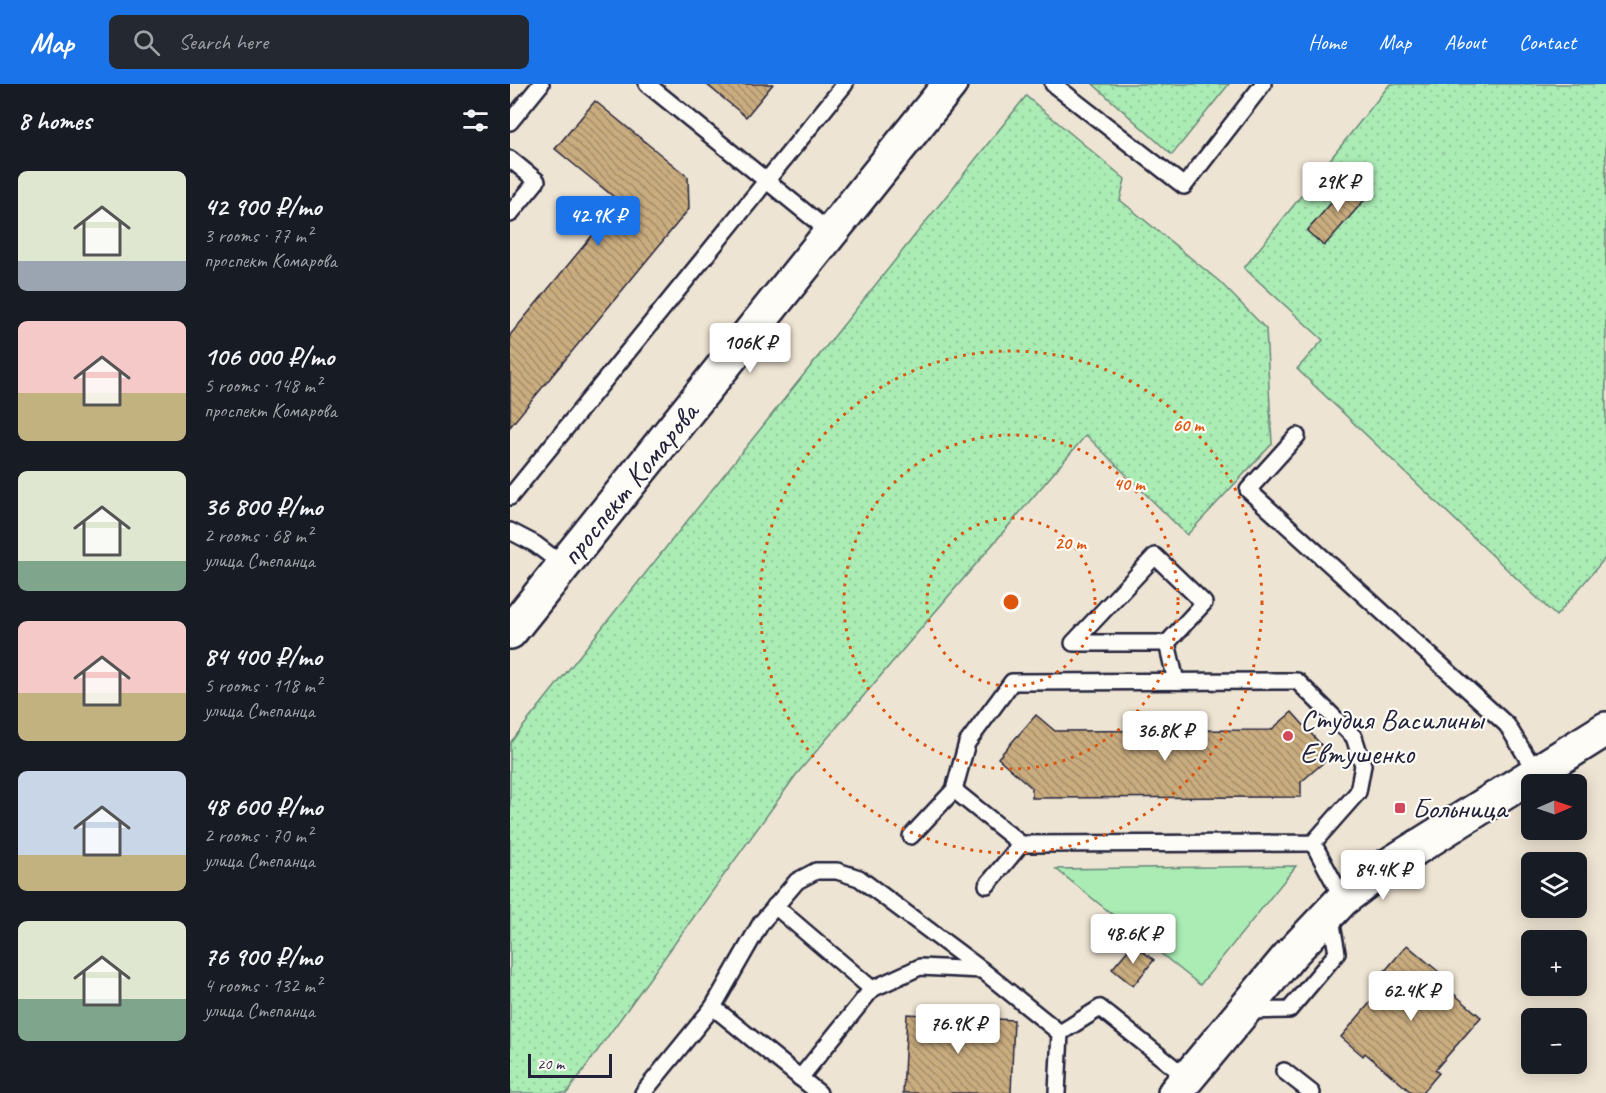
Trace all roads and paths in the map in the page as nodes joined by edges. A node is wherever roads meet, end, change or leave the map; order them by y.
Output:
1 (541, 84) edge
2 (647, 84) edge
3 (845, 84) edge
4 (950, 84) edge
5 (1053, 84) edge
6 (1263, 84) edge
7 (510, 122) edge
8 (510, 159) edge
9 (767, 182) junction
10 (510, 214) edge
11 (831, 233) junction
12 (1297, 436) dead end
13 (510, 497) edge
14 (510, 531) edge
15 (563, 565) junction
16 (510, 632) edge
17 (1167, 643) junction
18 (1176, 681) junction
19 (1606, 729) edge
20 (1537, 774) joint
21 (1521, 784) edge
22 (954, 790) junction
23 (911, 836) dead end
24 (1313, 843) junction
25 (1021, 844) junction
26 (987, 885) dead end
27 (775, 906) junction
28 (1336, 906) junction
29 (982, 970) junction
30 (872, 989) junction
31 (713, 1007) junction
32 (1060, 1033) junction
33 (1284, 1071) dead end
34 (800, 1078) junction
35 (1181, 1086) edge
36 (643, 1093) edge
37 (819, 1093) edge
38 (1058, 1093) edge
39 (1312, 1093) edge

1 - 7 lane
2 - 9 lane
3 - 9 lane
4 - 11 main road, проспект Комарова
5 - 6 lane
8 - 10 lane
9 - 11 lane
9 - 13 lane
11 - 15 main road, проспект Комарова
12 - 20 lane
14 - 15 lane
15 - 16 main road, проспект Комарова
17 - 17 lane
17 - 18 lane
18 - 22 lane
18 - 24 lane
19 - 20 main road
21 - 28 main road
22 - 23 lane
22 - 25 lane
24 - 25 lane
24 - 28 lane
25 - 26 lane
27 - 29 lane
27 - 30 lane
27 - 31 lane
28 - 35 main road
29 - 30 lane
29 - 32 lane
30 - 34 lane
31 - 34 lane
31 - 36 lane
32 - 35 lane
32 - 38 lane
33 - 39 lane
34 - 37 lane

